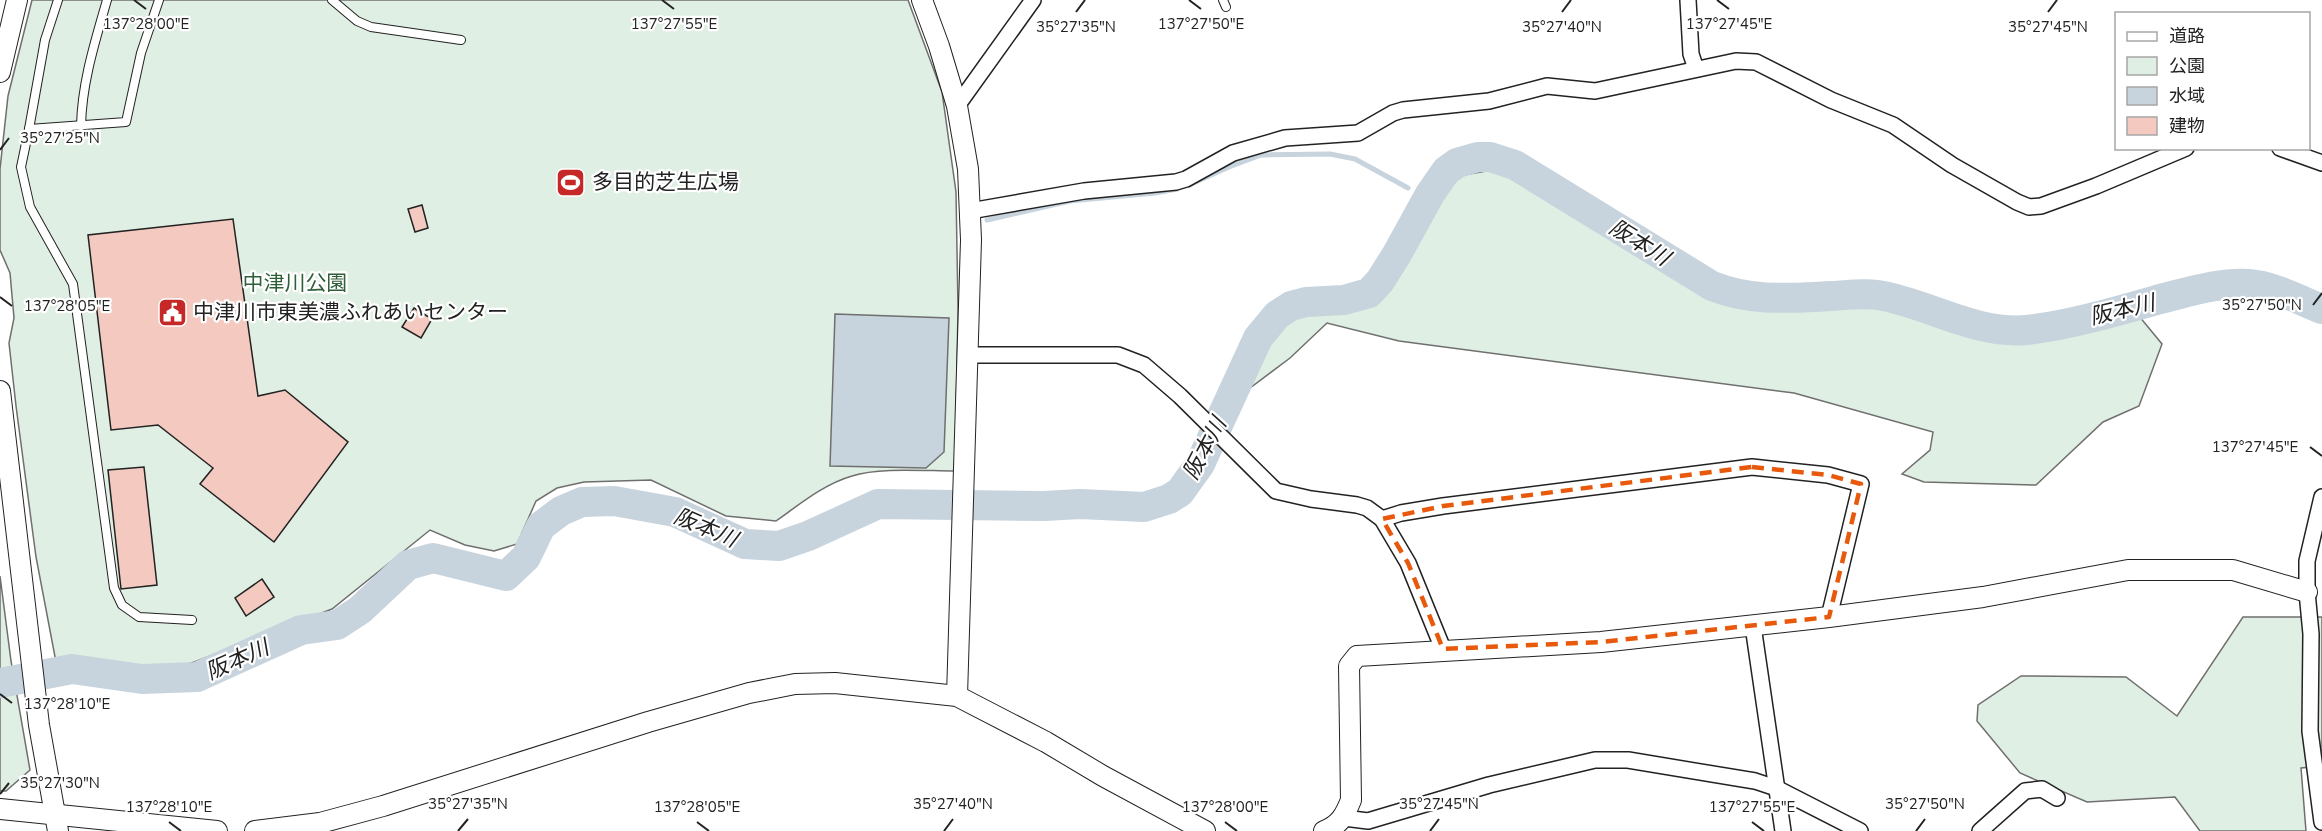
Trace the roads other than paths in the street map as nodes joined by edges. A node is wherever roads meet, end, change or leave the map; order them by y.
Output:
1 (17, 0) edge
2 (56, 0) edge
3 (107, 0) edge
4 (159, 0) edge
5 (332, 0) edge
6 (922, 0) edge
7 (1033, 0) edge
8 (1688, 0) edge
9 (461, 40) dead end
10 (1696, 69) junction
11 (0, 72) edge
12 (957, 106) junction
13 (81, 126) junction
14 (29, 129) junction
15 (2181, 150) edge
16 (2286, 150) edge
17 (2322, 163) edge
18 (970, 211) junction
19 (968, 355) junction
20 (0, 392) edge
21 (2322, 497) edge
22 (1382, 519) junction
23 (2316, 592) edge
24 (1829, 617) junction
25 (192, 620) dead end
26 (1753, 626) junction
27 (1443, 649) junction
28 (957, 696) junction
29 (1776, 788) junction
30 (2057, 798) dead end
31 (0, 809) edge
32 (1344, 818) junction
33 (2322, 822) edge
34 (57, 823) edge
35 (217, 831) edge
36 (255, 831) edge
37 (1205, 831) edge
38 (1324, 831) edge
39 (1783, 831) edge
40 (1860, 831) edge
41 (1980, 831) edge

1 - 11 street
2 - 14 lane
3 - 13 lane
4 - 13 lane
5 - 9 lane
6 - 12 street
7 - 12 street
8 - 10 street
10 - 15 street
10 - 18 street
12 - 18 street
13 - 14 lane
14 - 25 lane
16 - 17 street
18 - 19 street
19 - 22 street
19 - 28 street
20 - 34 street
21 - 23 street
22 - 24 street
22 - 27 street
23 - 24 street
23 - 33 street
24 - 26 street
26 - 27 street
26 - 29 street
27 - 32 street
28 - 36 street
28 - 37 street
29 - 32 street
29 - 39 street
29 - 40 street
30 - 41 street
31 - 34 street
32 - 38 street
34 - 35 street

